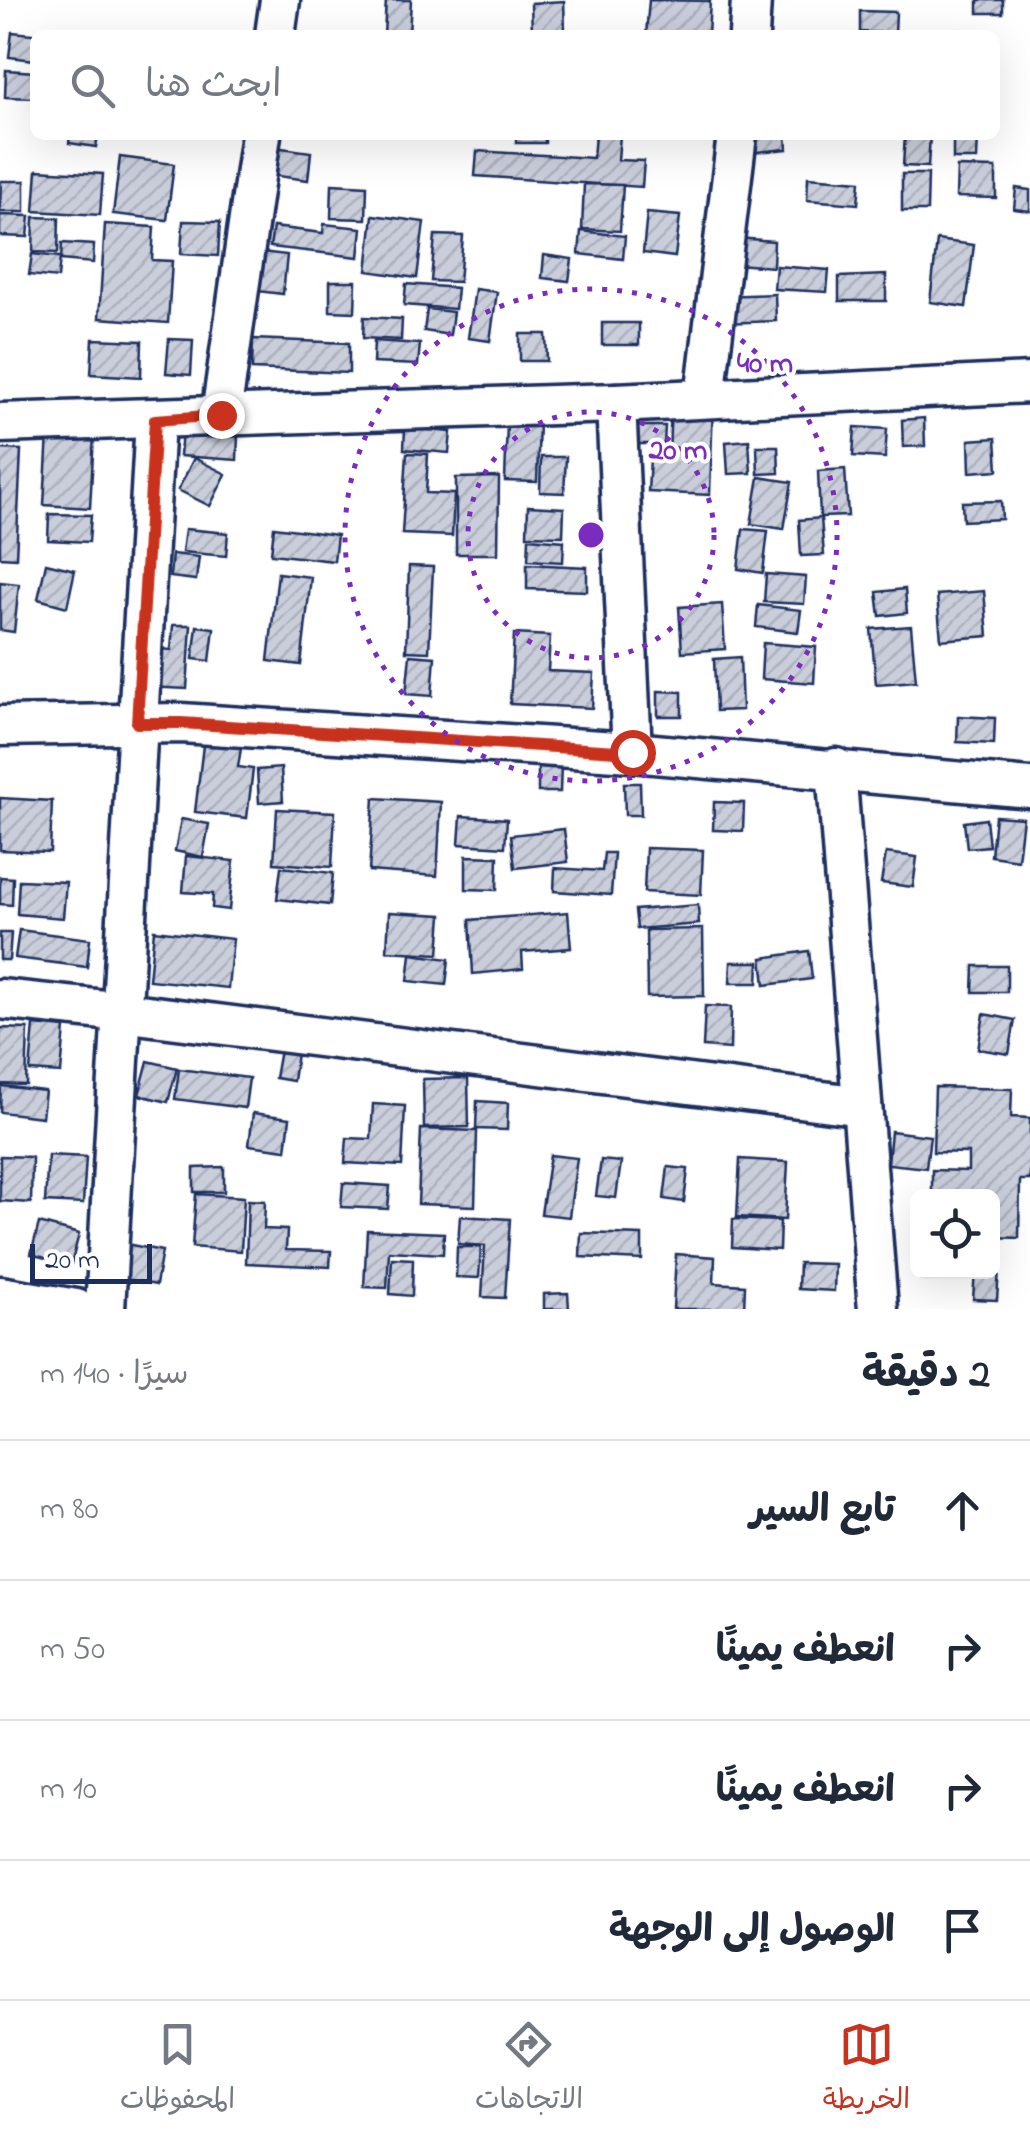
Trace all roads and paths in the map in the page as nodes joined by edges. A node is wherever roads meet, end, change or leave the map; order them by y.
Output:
1 (280, 0) edge
2 (751, 0) edge
3 (276, 30) edge
4 (749, 30) edge
5 (260, 140) edge
6 (735, 140) edge
7 (1030, 383) edge
8 (705, 397) junction
9 (616, 403) junction
10 (221, 415) junction
11 (155, 420) junction
12 (0, 423) edge
13 (137, 723) junction
14 (0, 726) edge
15 (632, 752) junction
16 (836, 768) junction
17 (1030, 788) edge
18 (0, 1000) edge
19 (123, 1012) junction
20 (862, 1106) junction
21 (0, 1296) edge
22 (76, 1309) edge
23 (105, 1309) edge
24 (878, 1309) edge

1 - 3 street
2 - 4 street
5 - 10 street
6 - 8 street
7 - 8 street
8 - 9 street
9 - 10 street
9 - 15 street
10 - 11 street
11 - 12 street
11 - 13 street
13 - 14 street
13 - 15 street
13 - 19 street
15 - 16 street
16 - 17 street
16 - 20 street
18 - 19 street
19 - 20 street
19 - 23 street
20 - 24 street
21 - 22 street

